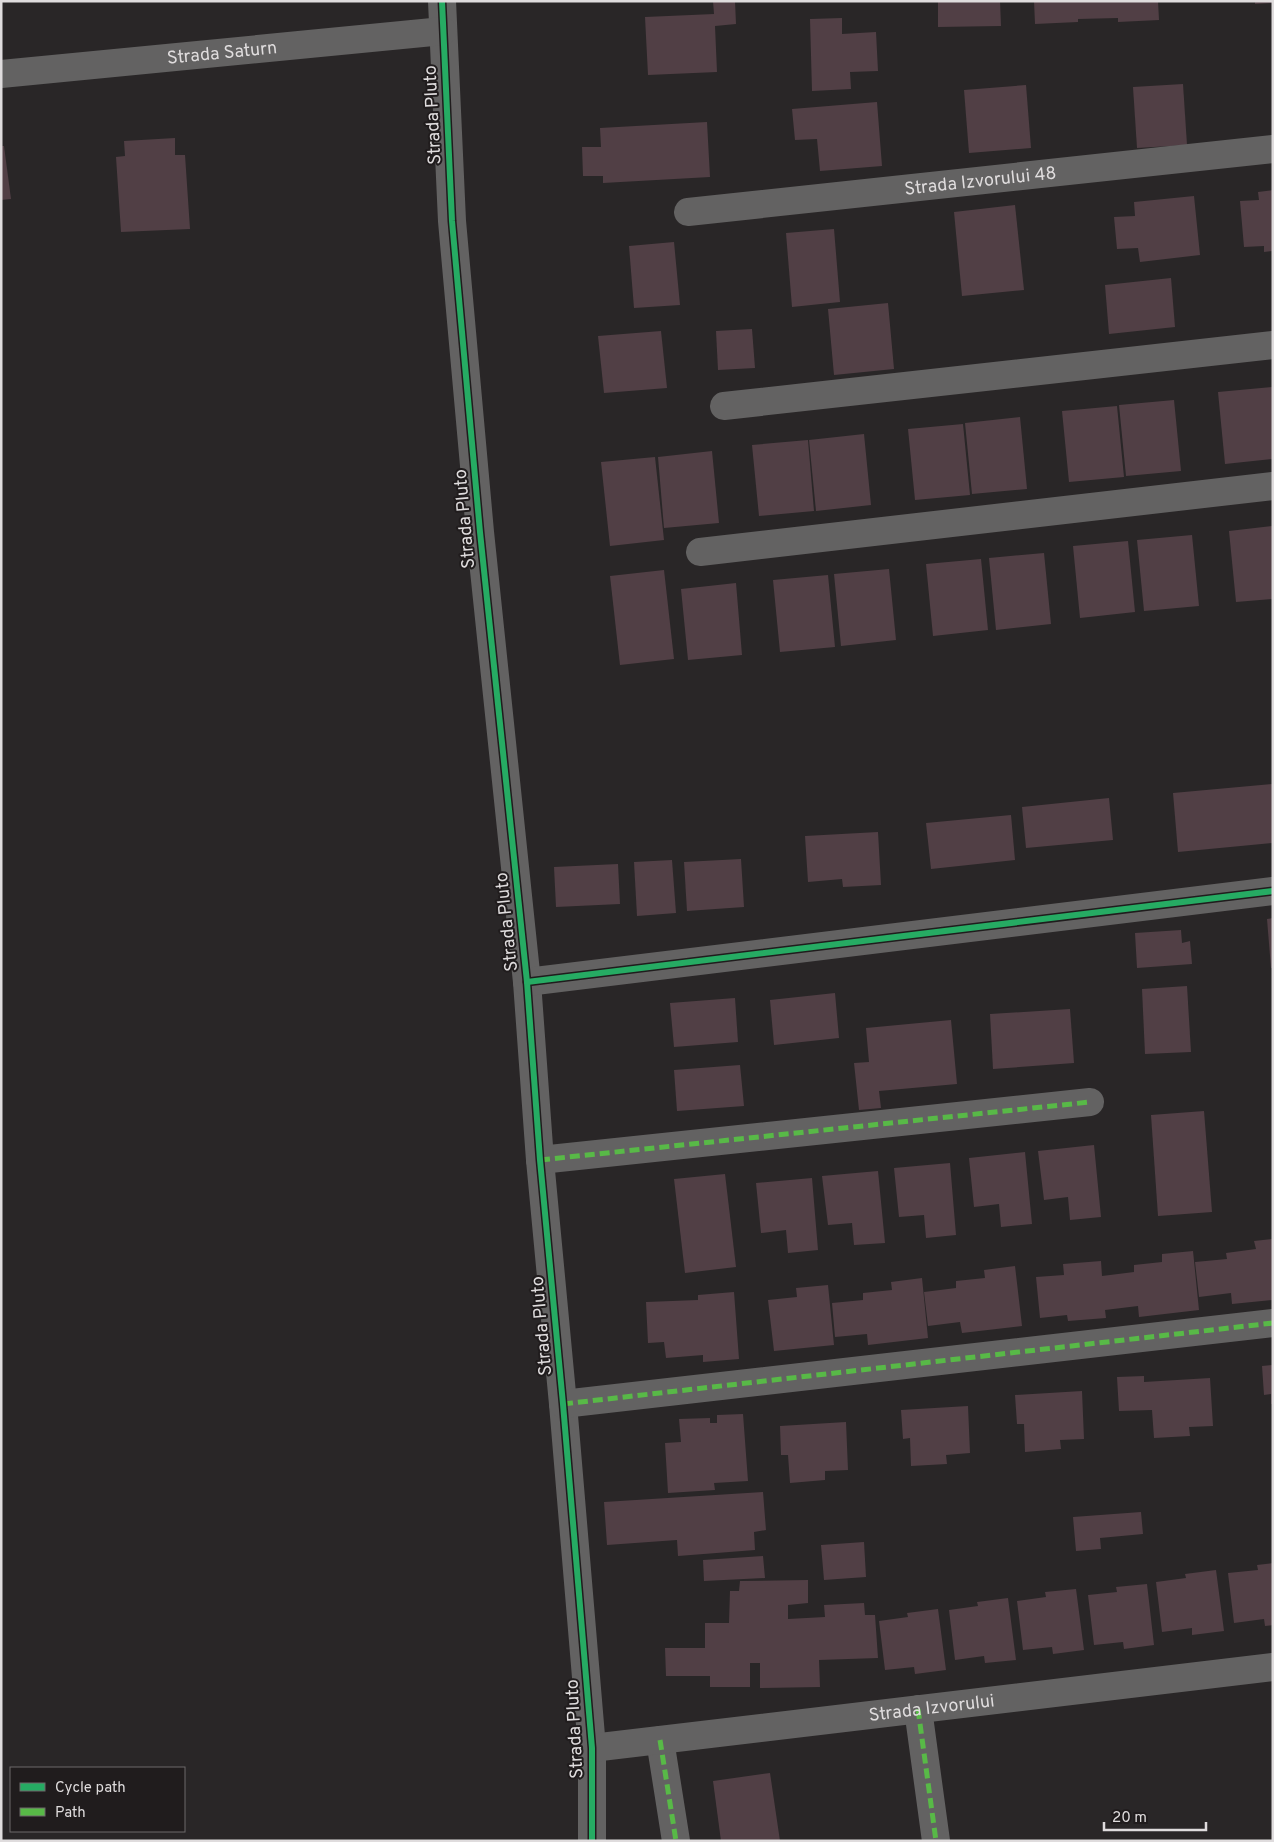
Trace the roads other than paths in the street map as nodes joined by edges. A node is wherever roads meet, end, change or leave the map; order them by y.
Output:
1 (442, 1) edge
2 (443, 31) junction
3 (1, 74) edge
4 (1273, 149) edge
5 (688, 212) dead end
6 (1273, 345) edge
7 (724, 406) dead end
8 (1273, 486) edge
9 (700, 552) dead end
10 (1273, 891) edge
11 (527, 982) junction
12 (1090, 1102) dead end
13 (540, 1160) junction
14 (1273, 1323) edge
15 (563, 1404) junction
16 (1273, 1667) edge
17 (918, 1709) junction
18 (660, 1740) junction
19 (592, 1748) junction
20 (592, 1841) edge
21 (676, 1841) edge
22 (936, 1841) edge

1 - 2 street, Strada Pluto
2 - 3 street, Strada Saturn
2 - 11 street, Strada Pluto
4 - 5 street, Strada Izvorului 48
6 - 7 street
8 - 9 street
10 - 11 street
11 - 13 street, Strada Pluto
12 - 13 street
13 - 15 street, Strada Pluto
14 - 15 street
15 - 19 street, Strada Pluto
16 - 17 street, Strada Izvorului
17 - 18 street, Strada Izvorului
17 - 22 street
18 - 19 street, Strada Izvorului
18 - 21 street
19 - 20 street, Strada Pluto

